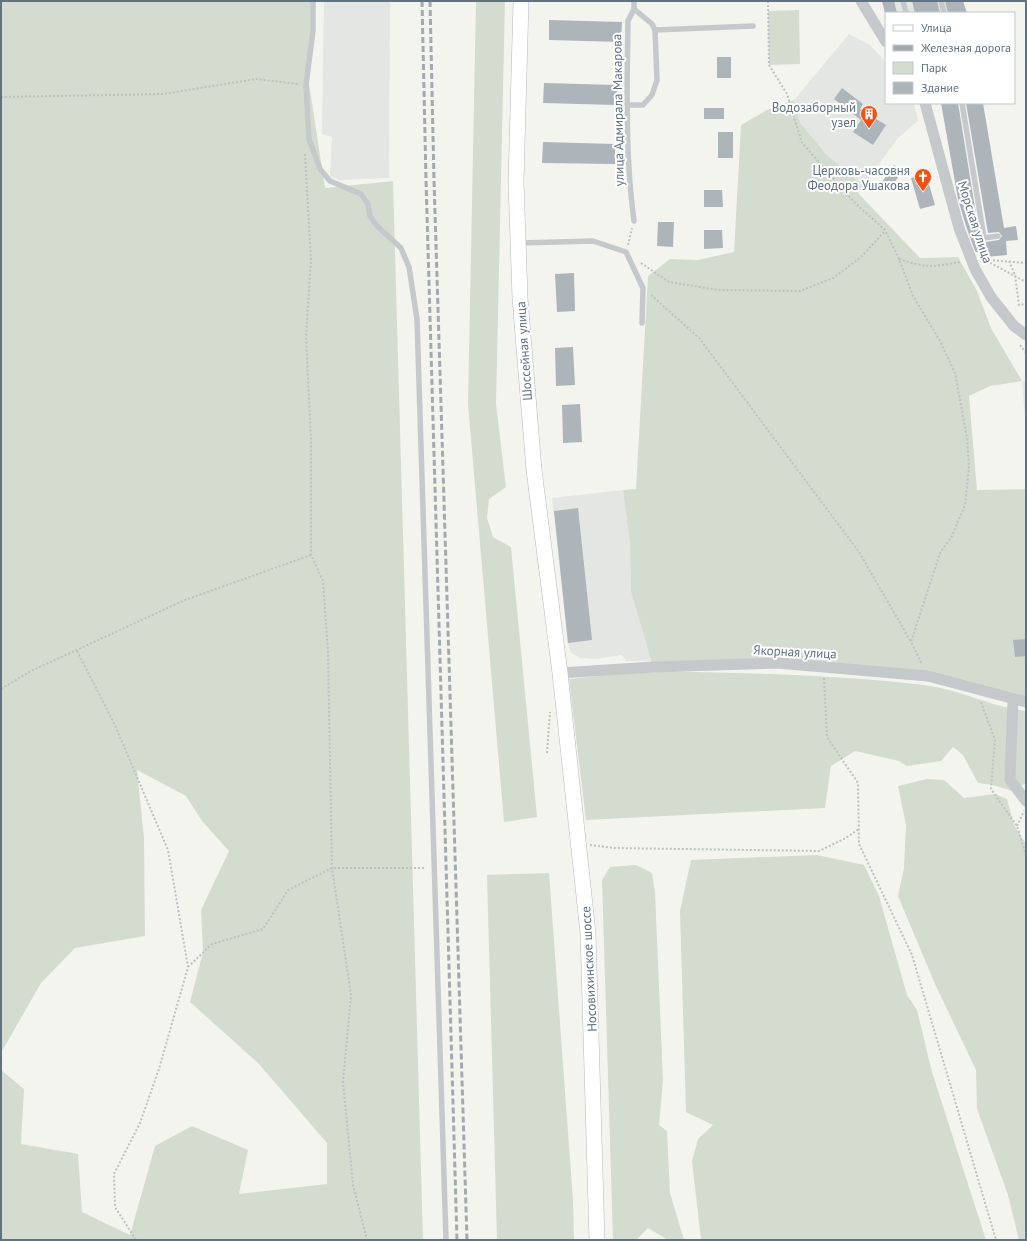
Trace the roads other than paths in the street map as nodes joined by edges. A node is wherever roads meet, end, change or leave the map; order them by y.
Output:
1 (313, 1) edge
2 (521, 1) edge
3 (634, 1) edge
4 (861, 1) edge
5 (903, 1) edge
6 (941, 1) edge
7 (634, 10) junction
8 (906, 12) edge
9 (944, 12) edge
10 (753, 26) dead end
11 (655, 30) junction
12 (885, 40) edge
13 (925, 104) edge
14 (962, 104) edge
15 (627, 105) junction
16 (634, 221) road end
17 (998, 236) dead end
18 (518, 244) junction
19 (642, 323) dead end
20 (1025, 333) edge
21 (560, 673) junction
22 (1013, 699) junction
23 (1026, 702) edge
24 (556, 704) joint
25 (1026, 801) edge
26 (446, 1240) edge
27 (597, 1240) edge

1 - 26 lane
2 - 18 main road, Шоссейная улица
3 - 7 lane, улица Адмирала Макарова
4 - 12 street
5 - 8 lane
6 - 9 lane
7 - 11 lane
7 - 15 lane, улица Адмирала Макарова
10 - 11 lane
11 - 15 lane
13 - 20 street, Морская улица
14 - 17 lane
15 - 16 lane, улица Адмирала Макарова
18 - 19 lane
18 - 21 main road, Шоссейная улица
21 - 22 street, Якорная улица
21 - 24 main road, Шоссейная улица
22 - 23 street, Якорная улица
22 - 25 street
24 - 27 main road, Носовихинское шоссе

